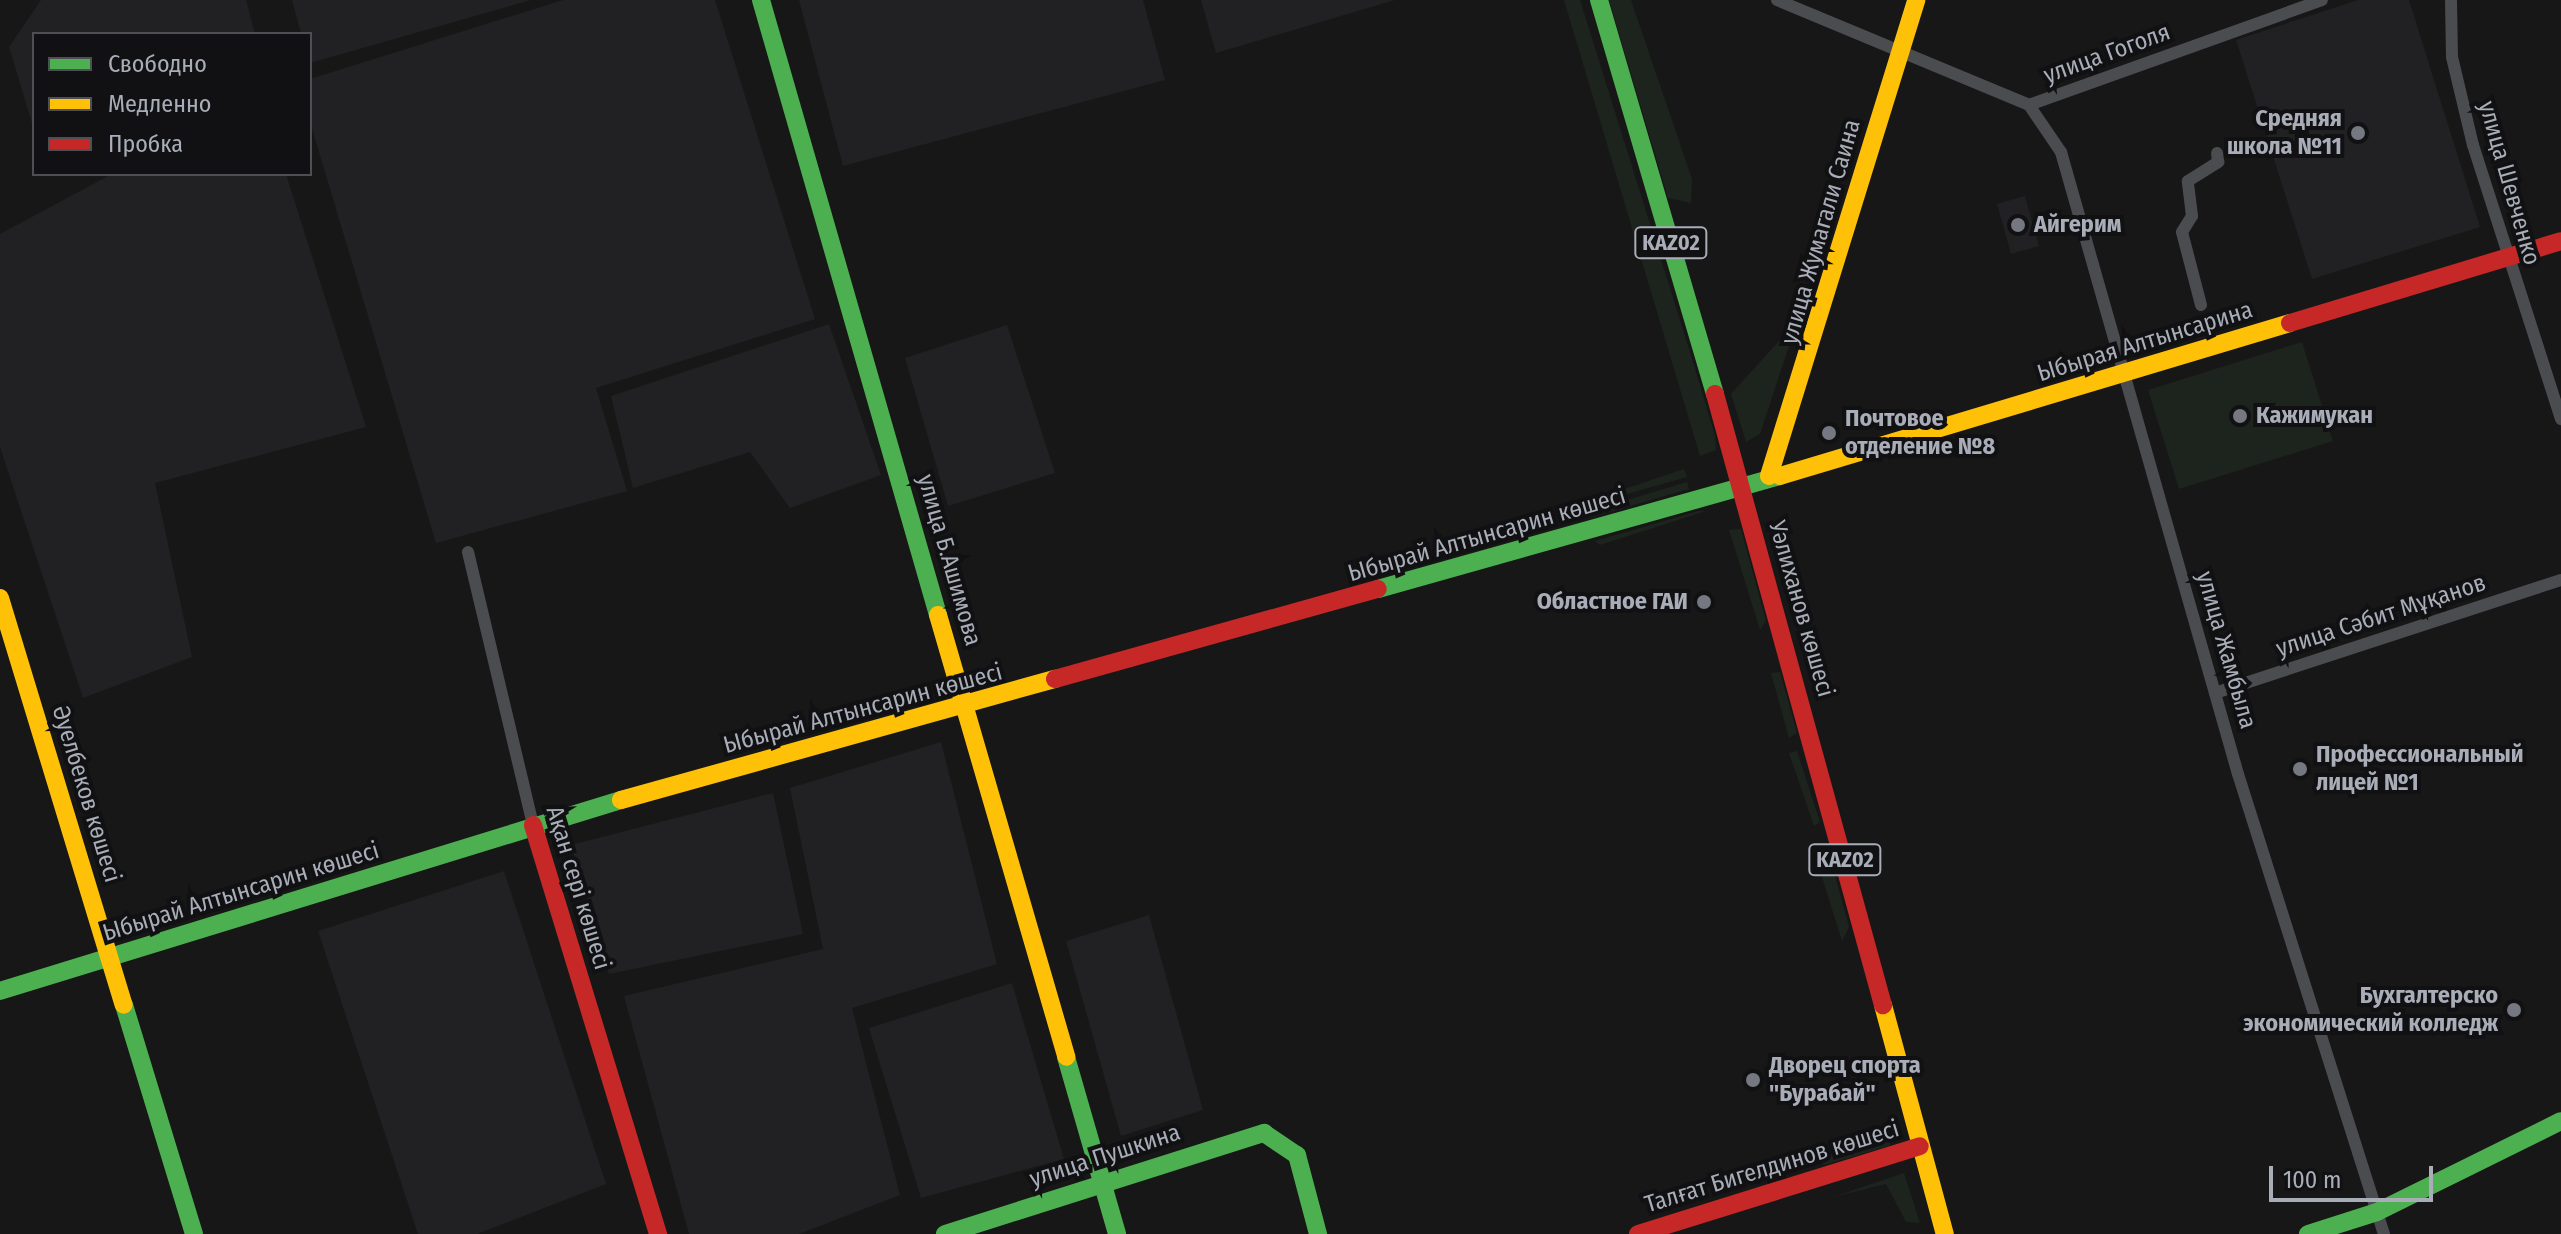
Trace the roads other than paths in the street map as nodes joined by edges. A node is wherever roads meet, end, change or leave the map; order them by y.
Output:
1 (761, 0) edge
2 (1599, 0) edge
3 (1777, 0) edge
4 (1916, 0) edge
5 (2322, 0) edge
6 (2451, 0) edge
7 (1901, 49) junction
8 (2029, 105) junction
9 (2217, 153) dead end
10 (2561, 241) edge
11 (2505, 257) junction
12 (2201, 305) dead end
13 (2125, 375) junction
14 (2561, 419) edge
15 (1769, 476) junction
16 (1743, 487) junction
17 (468, 552) dead end
18 (2561, 580) edge
19 (0, 598) edge
20 (2215, 693) junction
21 (965, 705) junction
22 (533, 825) junction
23 (111, 957) junction
24 (0, 991) edge
25 (2561, 1121) edge
26 (1920, 1146) junction
27 (1100, 1181) junction
28 (2377, 1212) junction
29 (194, 1234) edge
30 (658, 1234) edge
31 (945, 1234) edge
32 (1117, 1234) edge
33 (1318, 1234) edge
34 (1638, 1234) edge
35 (1945, 1234) edge
36 (2308, 1234) edge
37 (2384, 1234) edge

1 - 21 main road, улица Б.Ашимова
2 - 16 main road, Уәлиханов көшесі / KАZ02
3 - 7 street, улица Гоголя
4 - 7 main road, улица Жумагали Саина
5 - 8 street, улица Гоголя
6 - 11 street, улица Шевченко
7 - 8 street, улица Гоголя
7 - 15 main road, улица Жумагали Саина
8 - 13 street, улица Жамбыла
9 - 12 street
10 - 11 main road, Ыбырая Алтынсарина
11 - 13 main road, Ыбырая Алтынсарина
11 - 14 street, улица Шевченко
13 - 15 main road, Ыбырая Алтынсарина
13 - 20 street, улица Жамбыла
15 - 16 main road, Ыбырая Алтынсарина
16 - 21 main road, Ыбырай Алтынсарин көшесі
16 - 26 main road, Уәлиханов көшесі / KАZ02
17 - 22 street, Ақан сері көшесі
18 - 20 street, улица Сәбит Мұқанов
19 - 23 main road, Әуелбеков көшесі
20 - 28 street, улица Жамбыла
21 - 22 main road, Ыбырай Алтынсарин көшесі
21 - 27 main road, улица Б.Ашимова
22 - 23 main road, Ыбырай Алтынсарин көшесі
22 - 30 main road, Ақан сері көшесі
23 - 24 main road, Ыбырай Алтынсарин көшесі
23 - 29 main road, Әуелбеков көшесі
25 - 28 main road
26 - 34 main road, Талғат Бигелдинов көшесі
26 - 35 main road, Уәлиханов көшесі / KАZ02
27 - 31 main road, улица Пушкина
27 - 32 main road, улица Б.Ашимова
27 - 33 main road, улица Пушкина
28 - 36 main road
28 - 37 street, улица Жамбыла

